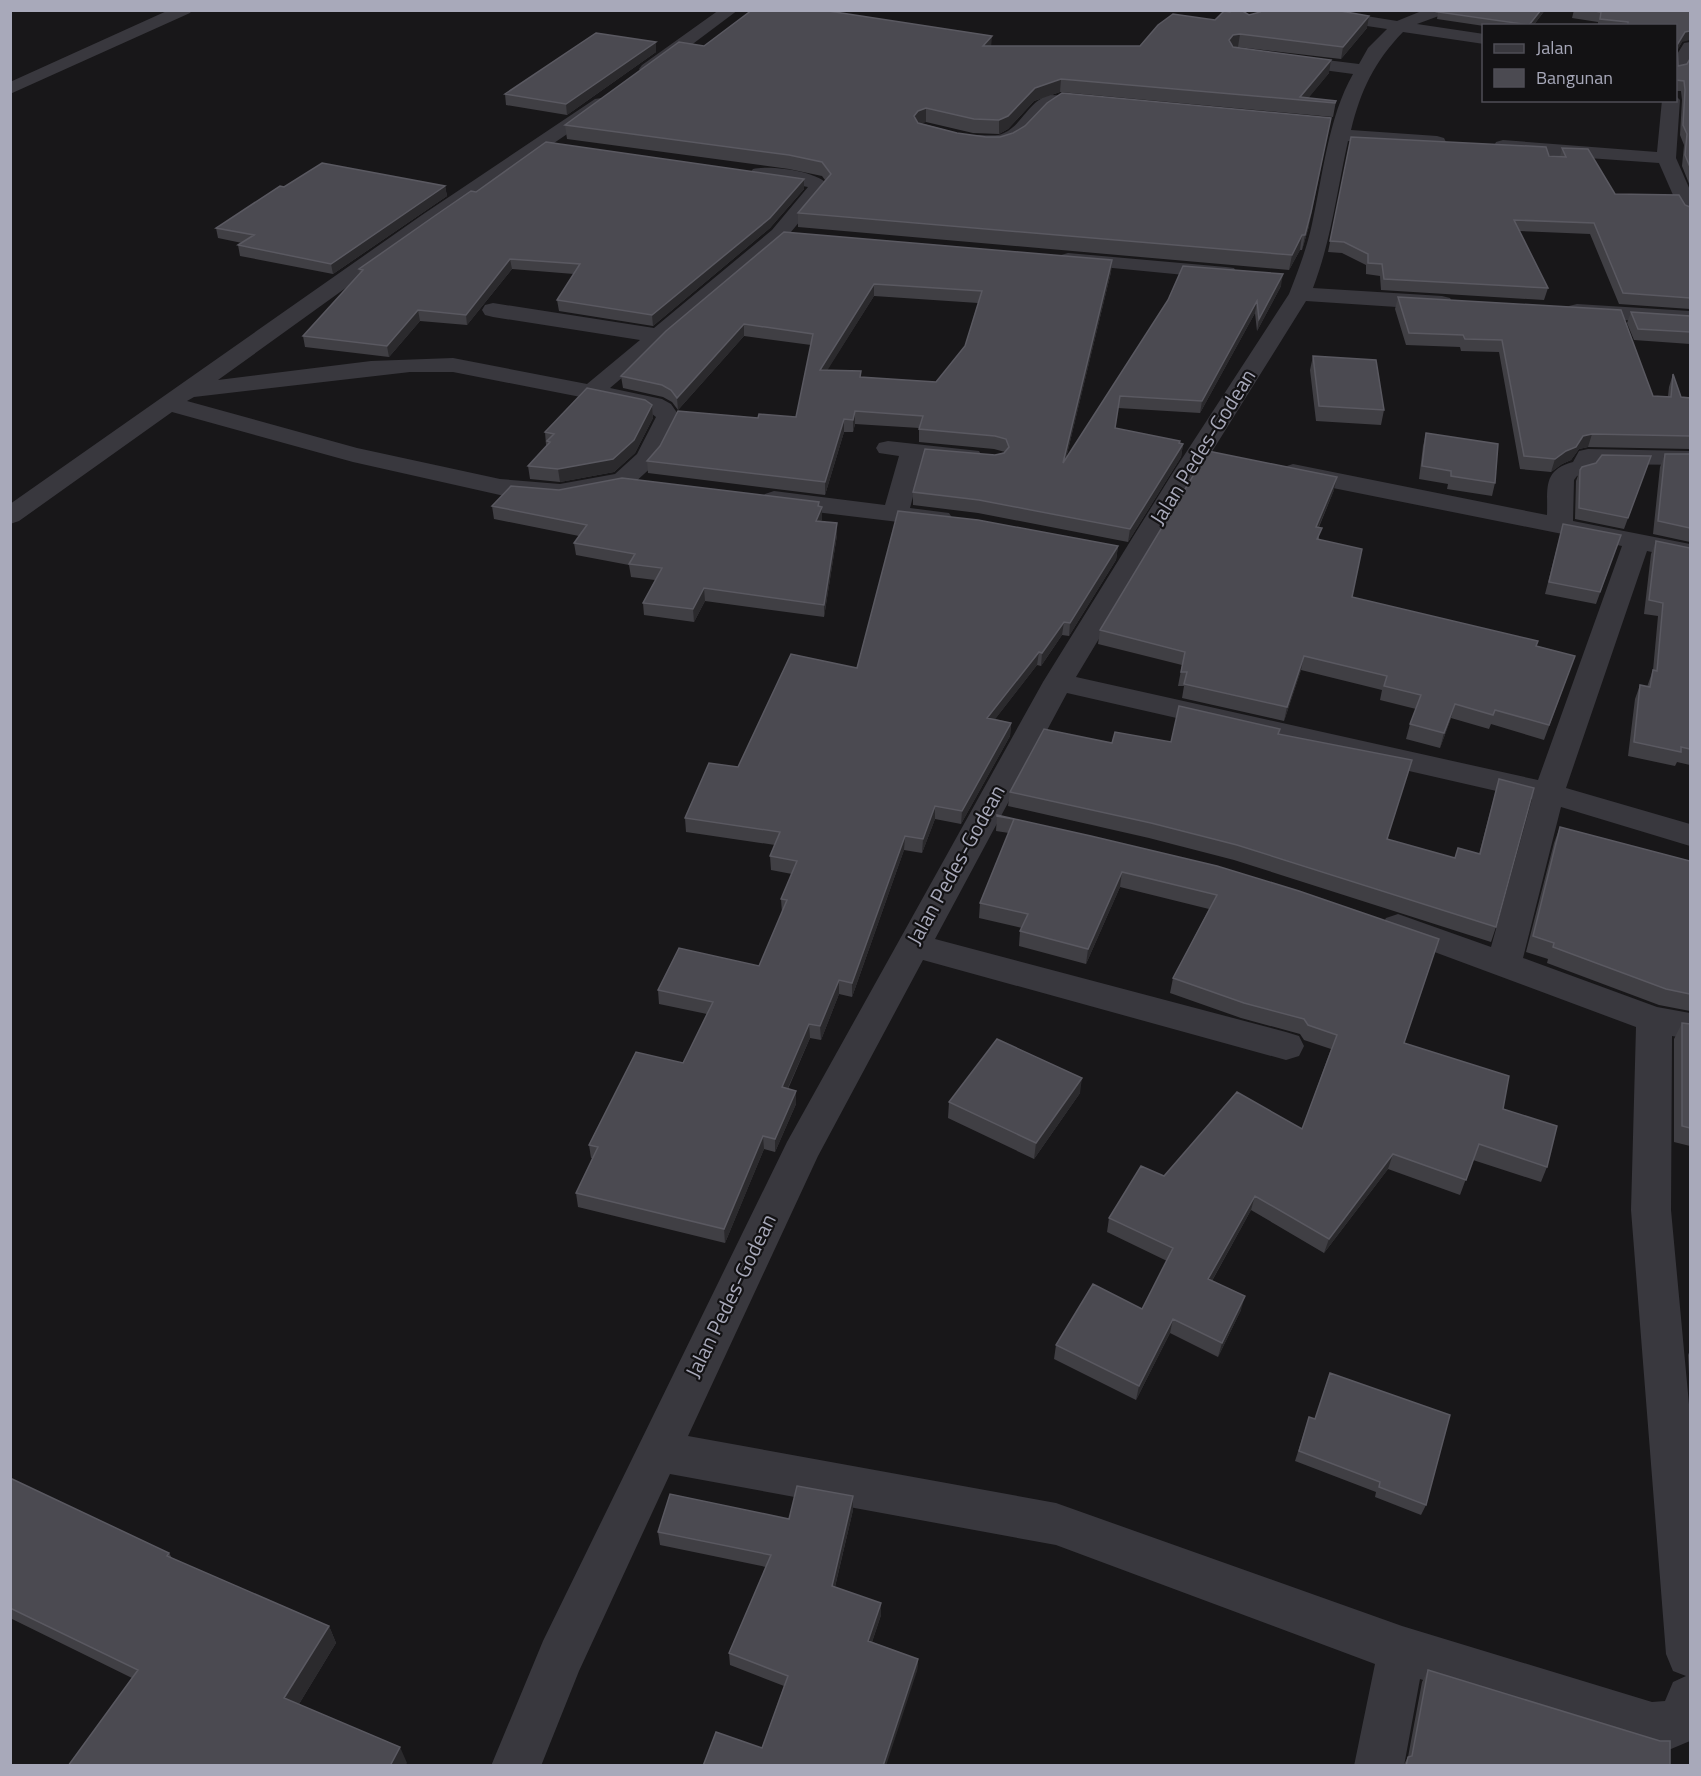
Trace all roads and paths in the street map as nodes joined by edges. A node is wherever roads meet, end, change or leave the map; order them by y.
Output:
1 (184, 10) edge
2 (730, 10) edge
3 (1293, 10) edge
4 (1441, 10) edge
5 (1399, 26) junction
6 (1482, 39) edge
7 (1690, 47) edge
8 (1272, 58) edge
9 (1362, 70) junction
10 (1677, 71) edge
11 (1677, 74) edge
12 (632, 81) edge
13 (1690, 83) edge
14 (10, 89) edge
15 (612, 95) edge
16 (1671, 102) edge
17 (1112, 103) edge
18 (1338, 128) junction
19 (957, 136) edge
20 (544, 143) junction
21 (1458, 143) edge
22 (1481, 145) edge
23 (567, 146) edge
24 (1666, 158) junction
25 (742, 170) edge
26 (1690, 211) edge
27 (779, 234) junction
28 (803, 236) edge
29 (1046, 257) edge
30 (1248, 274) edge
31 (1297, 284) junction
32 (1466, 304) edge
33 (493, 310) dead end
34 (1560, 310) edge
35 (1690, 318) edge
36 (659, 336) junction
37 (186, 392) junction
38 (591, 393) junction
39 (888, 448) dead end
40 (913, 450) junction
41 (994, 458) edge
42 (1690, 458) edge
43 (1270, 467) edge
44 (623, 480) junction
45 (659, 485) edge
46 (753, 496) edge
47 (896, 514) junction
48 (10, 516) edge
49 (966, 522) edge
50 (1560, 525) junction
51 (1637, 541) junction
52 (1690, 552) edge
53 (1058, 682) junction
54 (1549, 794) junction
55 (984, 814) junction
56 (1017, 822) edge
57 (1690, 835) edge
58 (1374, 918) edge
59 (913, 945) junction
60 (1504, 964) junction
61 (1672, 1023) edge
62 (1286, 1046) dead end
63 (657, 1451) junction
64 (1402, 1650) junction
65 (1690, 1654) edge
66 (1690, 1699) edge
67 (516, 1766) edge
68 (1379, 1766) edge

1 - 14 street
2 - 12 street
3 - 5 street
4 - 5 street, Jalan Pedes-Godean
5 - 6 street
5 - 9 street, Jalan Pedes-Godean
7 - 10 street
8 - 9 street
9 - 18 street, Jalan Pedes-Godean
11 - 13 street
15 - 20 street
16 - 24 street
17 - 19 street
18 - 21 street
18 - 31 street, Jalan Pedes-Godean
20 - 23 street
20 - 37 street
22 - 24 street
24 - 26 street
25 - 27 street
27 - 28 street
27 - 36 street
29 - 30 street
31 - 32 street
31 - 53 street, Jalan Pedes-Godean
33 - 36 street
34 - 35 street
36 - 38 street
37 - 38 street
37 - 44 street
37 - 48 street
38 - 44 street
39 - 40 street
40 - 41 street
40 - 47 street
42 - 50 street
43 - 50 street
44 - 45 street
46 - 47 street
47 - 49 street
50 - 51 street
51 - 52 street
51 - 54 street
53 - 54 street
53 - 55 street, Jalan Pedes-Godean
54 - 57 street
54 - 60 street
55 - 56 street
55 - 59 street, Jalan Pedes-Godean
58 - 60 street
59 - 62 street
59 - 63 street, Jalan Pedes-Godean
60 - 61 street
61 - 65 street
63 - 64 street
63 - 67 street, Jalan Pedes-Godean
64 - 66 street
64 - 68 street

